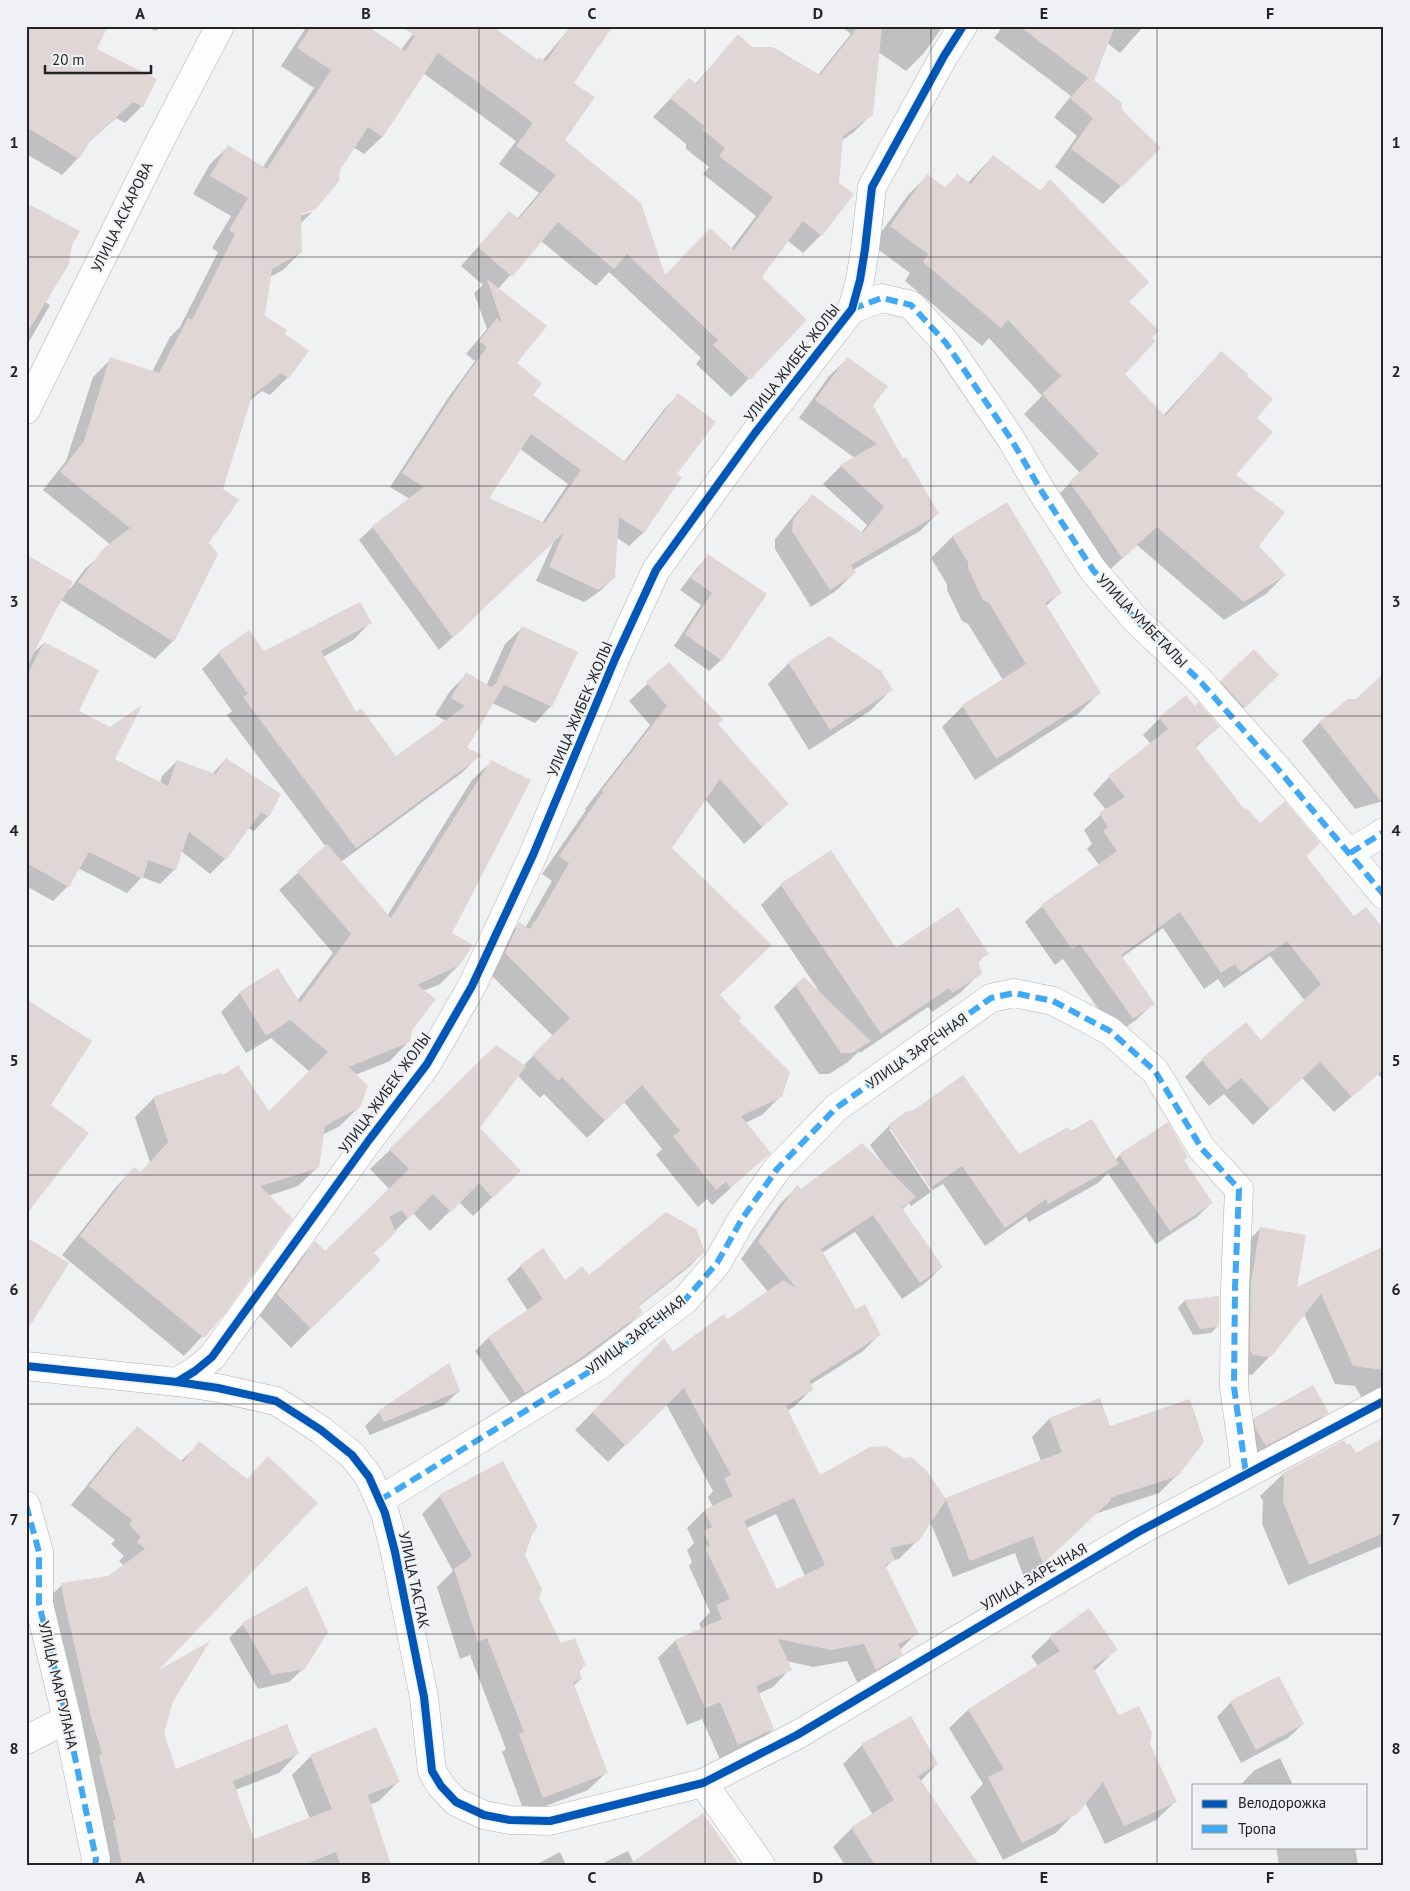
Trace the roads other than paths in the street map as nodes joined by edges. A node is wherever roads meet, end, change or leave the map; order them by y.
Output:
1 (220, 26) edge
2 (963, 26) edge
3 (852, 309) junction
4 (26, 410) edge
5 (1384, 832) edge
6 (1350, 853) junction
7 (1384, 895) edge
8 (26, 1366) edge
9 (177, 1382) junction
10 (1384, 1401) edge
11 (1246, 1474) junction
12 (380, 1500) junction
13 (26, 1505) edge
14 (67, 1719) junction
15 (26, 1740) edge
16 (703, 1783) junction
17 (96, 1865) edge
18 (761, 1865) edge

1 - 4 street, УЛИЦА АСКАРОВА
2 - 3 street, УЛИЦА ЖИБЕК ЖОЛЫ
3 - 6 street, УЛИЦА УМБЕТАЛЫ
3 - 9 street, УЛИЦА ЖИБЕК ЖОЛЫ
5 - 6 street
6 - 7 street, УЛИЦА УМБЕТАЛЫ
8 - 9 street, УЛИЦА ТАСТАК
9 - 12 street, УЛИЦА ТАСТАК
10 - 11 street, УЛИЦА ЗАРЕЧНАЯ
11 - 12 street, УЛИЦА ЗАРЕЧНАЯ
11 - 16 street, УЛИЦА ЗАРЕЧНАЯ
12 - 16 street, УЛИЦА ТАСТАК
13 - 14 street, УЛИЦА МАРГУЛАНА
14 - 15 street
14 - 17 street, УЛИЦА МАРГУЛАНА
16 - 18 street

